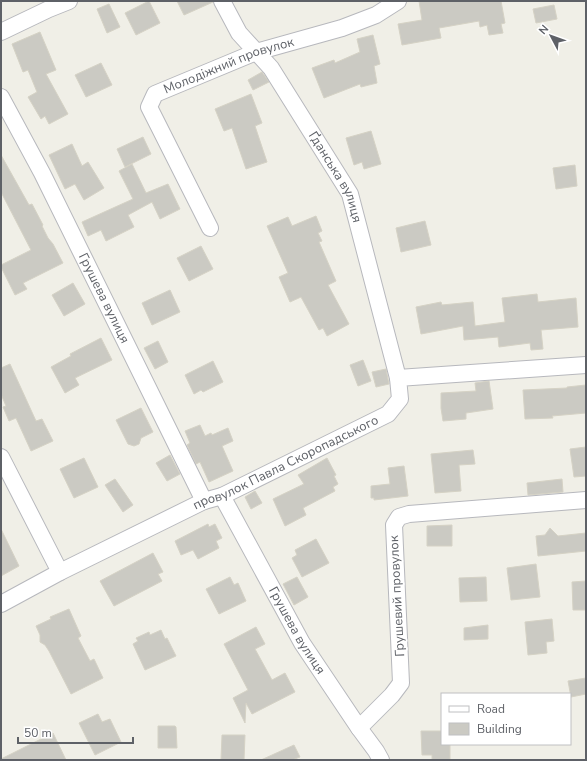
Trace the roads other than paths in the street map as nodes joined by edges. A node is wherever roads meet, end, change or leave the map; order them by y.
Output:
1 (69, 1) edge
2 (222, 1) edge
3 (398, 1) edge
4 (1, 32) edge
5 (256, 52) junction
6 (1, 96) edge
7 (210, 228) dead end
8 (586, 365) edge
9 (398, 378) junction
10 (1, 457) edge
11 (222, 496) junction
12 (586, 500) edge
13 (204, 501) junction
14 (60, 572) junction
15 (1, 604) edge
16 (359, 728) junction
17 (381, 760) edge

1 - 4 street
2 - 5 street, Ґданська вулиця
3 - 5 street, Молодіжний провулок
5 - 7 street, Молодіжний провулок
5 - 9 street, Ґданська вулиця
6 - 13 street, Грушева вулиця
8 - 9 street
9 - 11 street, провулок Павла Скоропадського
10 - 14 street
11 - 13 street, провулок Павла Скоропадського
11 - 16 street, Грушева вулиця
12 - 16 street, Грушевий провулок
13 - 14 street, провулок Павла Скоропадського
14 - 15 street, провулок Павла Скоропадського
16 - 17 street, Грушева вулиця

